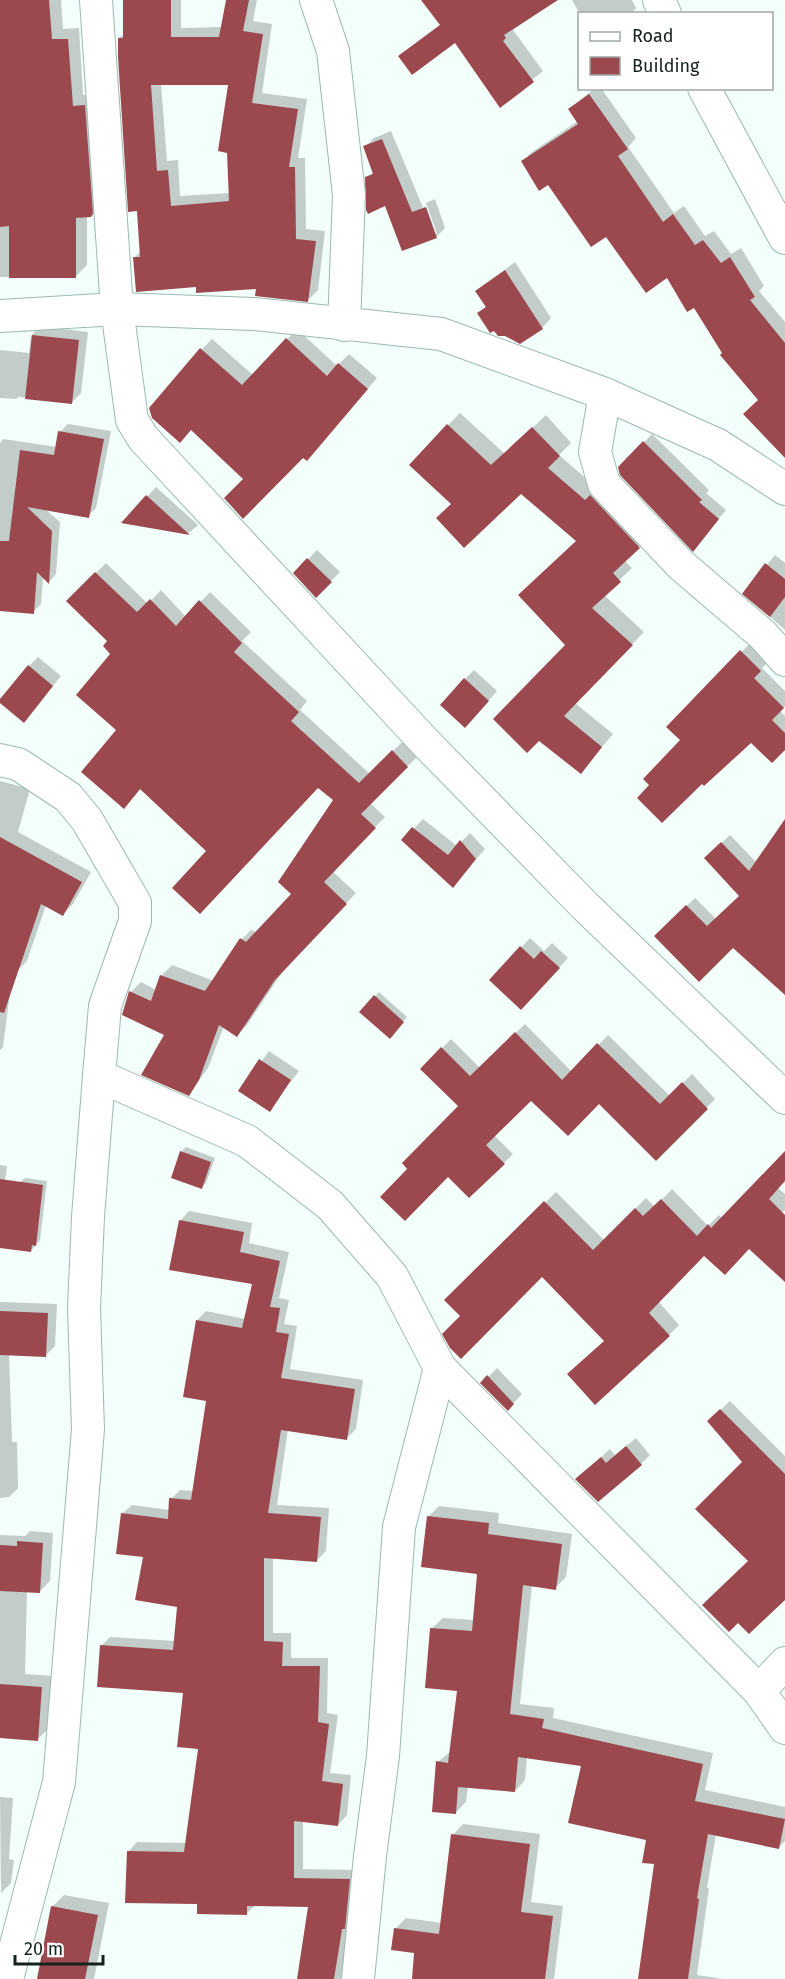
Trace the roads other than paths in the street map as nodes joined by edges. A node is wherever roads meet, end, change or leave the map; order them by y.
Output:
1 (96, 0) edge
2 (316, 0) edge
3 (705, 90) edge
4 (785, 238) edge
5 (117, 309) junction
6 (0, 316) edge
7 (344, 325) junction
8 (605, 394) junction
9 (785, 489) edge
10 (785, 660) edge
11 (0, 760) edge
12 (99, 1076) junction
13 (785, 1098) edge
14 (440, 1368) junction
15 (785, 1663) edge
16 (759, 1691) junction
17 (785, 1728) edge
18 (7, 1979) edge
19 (358, 1979) edge

1 - 5 street
2 - 7 street
3 - 4 street
5 - 6 street
5 - 7 street
5 - 13 street
7 - 8 street
8 - 9 street
8 - 10 street
11 - 12 street
12 - 14 street
12 - 18 street
14 - 16 street
14 - 19 street
15 - 16 street
16 - 17 street

